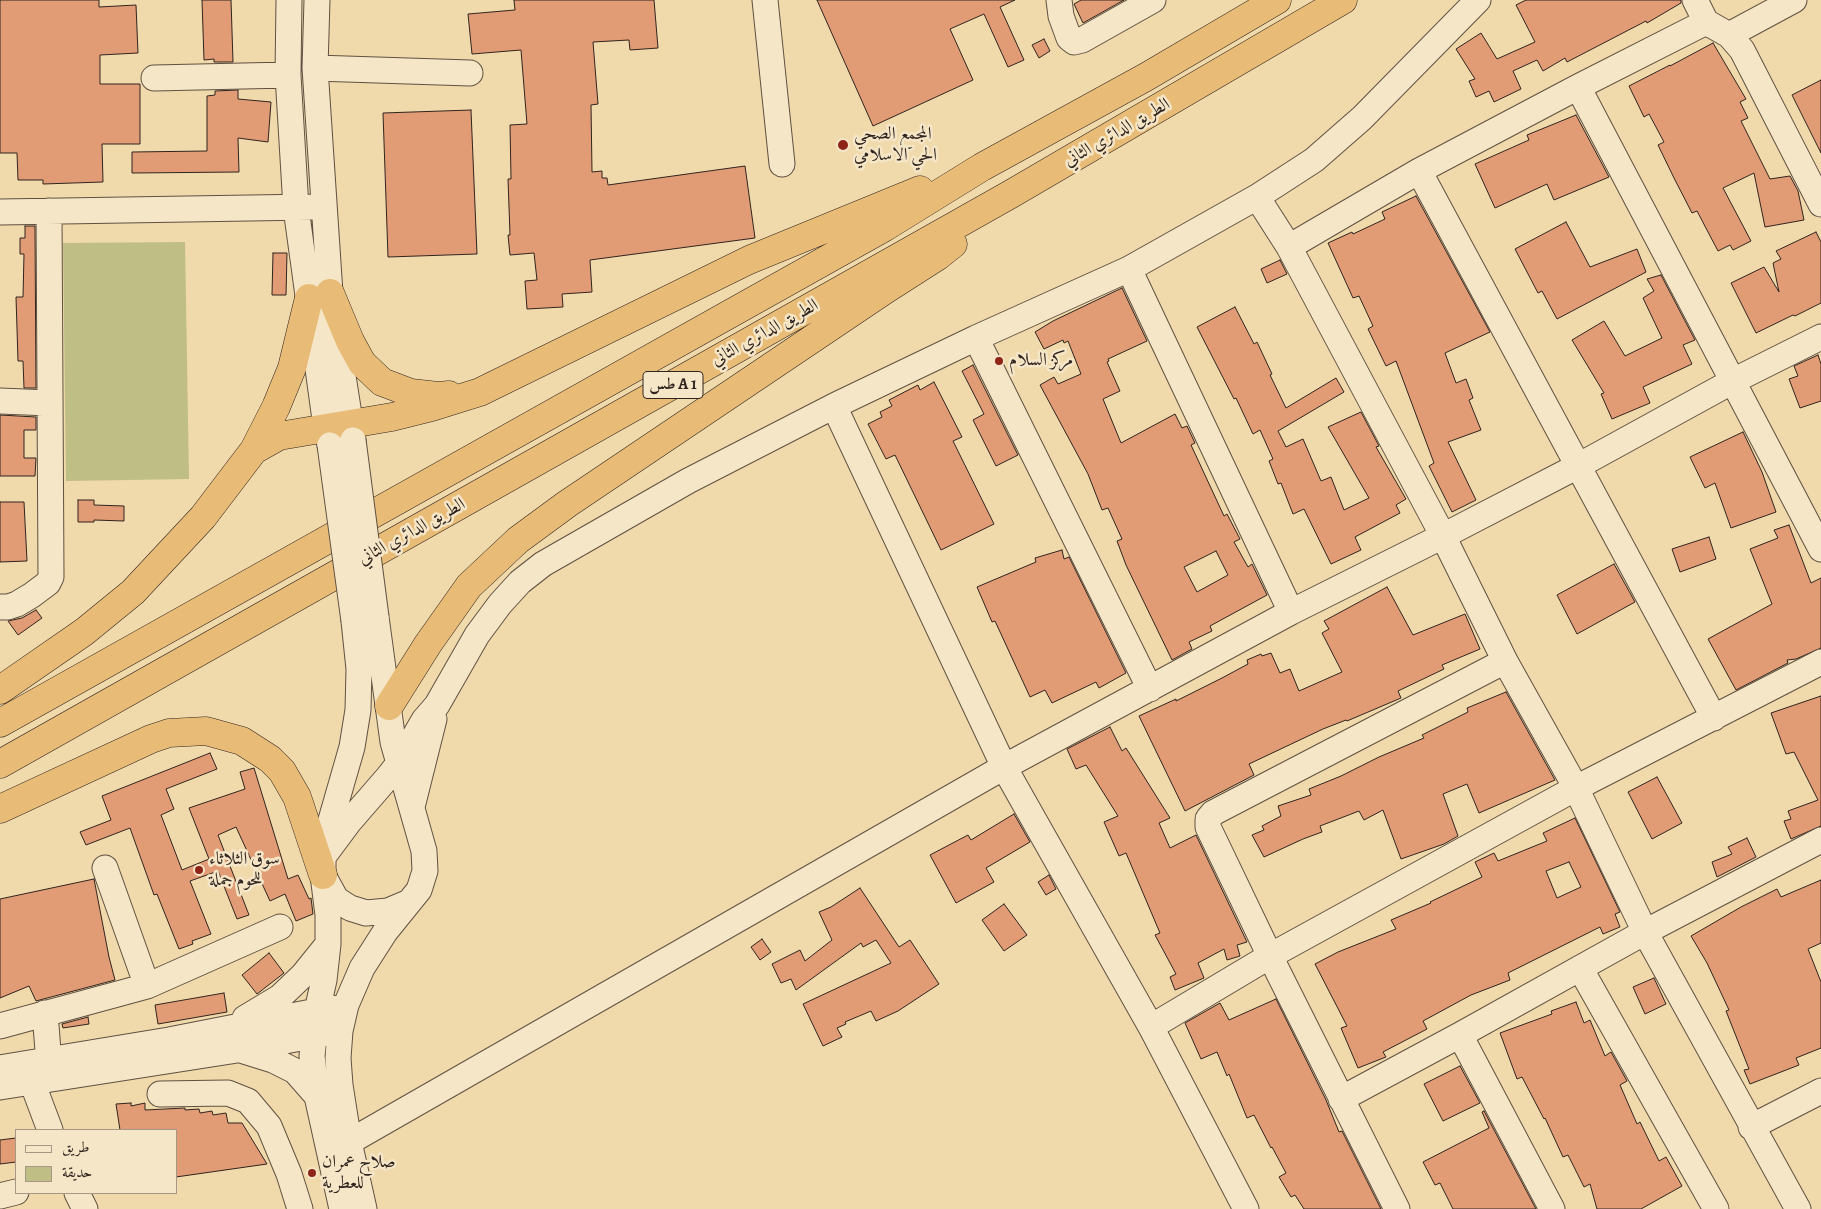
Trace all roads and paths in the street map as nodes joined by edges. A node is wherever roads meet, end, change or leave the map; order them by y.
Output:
1 (290, 0) edge
2 (317, 0) edge
3 (765, 0) edge
4 (1059, 0) edge
5 (1153, 0) edge
6 (1277, 0) edge
7 (1343, 0) edge
8 (1478, 0) edge
9 (1695, 0) edge
10 (1794, 0) edge
11 (1706, 22) junction
12 (1730, 35) junction
13 (315, 68) junction
14 (470, 73) dead end
15 (288, 75) junction
16 (154, 78) dead end
17 (1578, 87) junction
18 (782, 164) dead end
19 (982, 167) junction
20 (1418, 171) junction
21 (1818, 192) edge
22 (1011, 194) junction
23 (1258, 197) junction
24 (325, 207) junction
25 (296, 208) junction
26 (49, 211) junction
27 (0, 212) edge
28 (1289, 247) junction
29 (1129, 270) junction
30 (320, 295) junction
31 (1821, 337) edge
32 (976, 338) junction
33 (1732, 381) junction
34 (480, 392) junction
35 (0, 401) edge
36 (50, 403) junction
37 (834, 406) junction
38 (340, 434) junction
39 (254, 450) junction
40 (1578, 466) junction
41 (1443, 536) junction
42 (1821, 549) edge
43 (0, 608) edge
44 (1291, 612) junction
45 (365, 619) junction
46 (1504, 661) junction
47 (1821, 662) edge
48 (1150, 689) junction
49 (0, 690) edge
50 (390, 709) junction
51 (430, 712) junction
52 (1714, 718) junction
53 (0, 723) edge
54 (398, 763) junction
55 (0, 764) edge
56 (1004, 767) junction
57 (1576, 788) junction
58 (0, 809) edge
59 (412, 809) junction
60 (1821, 840) edge
61 (323, 866) junction
62 (105, 868) dead end
63 (407, 903) junction
64 (280, 927) dead end
65 (1645, 932) junction
66 (328, 944) junction
67 (1270, 956) junction
68 (1580, 968) junction
69 (147, 986) junction
70 (346, 1005) junction
71 (317, 1011) junction
72 (45, 1013) junction
73 (0, 1026) edge
74 (1151, 1027) junction
75 (340, 1031) junction
76 (1460, 1035) junction
77 (314, 1036) junction
78 (235, 1038) junction
79 (0, 1068) edge
80 (44, 1074) junction
81 (0, 1087) edge
82 (1821, 1091) edge
83 (160, 1094) dead end
84 (317, 1096) junction
85 (1341, 1099) junction
86 (1751, 1127) junction
87 (50, 1129) edge
88 (339, 1145) junction
89 (15, 1192) edge
90 (78, 1194) edge
91 (0, 1196) edge
92 (85, 1209) edge
93 (300, 1209) edge
94 (342, 1209) edge
95 (364, 1209) edge
96 (1246, 1209) edge
97 (1398, 1209) edge
98 (1552, 1209) edge
99 (1716, 1209) edge
100 (1798, 1209) edge

1 - 15 street
2 - 13 street
3 - 18 street
4 - 5 street
6 - 19 highway, الطريق الدائري الثاني / طس A 1
7 - 22 highway, الطريق الدائري الثاني / طس A 1
8 - 23 street
9 - 11 street
10 - 12 street
11 - 12 street
11 - 17 street
12 - 21 street
13 - 14 street
13 - 24 street
15 - 16 street
15 - 25 street
17 - 20 street
17 - 33 street
19 - 34 highway
19 - 53 highway, الطريق الدائري الثاني / طس A 1
20 - 28 street
20 - 40 street
22 - 50 highway
22 - 55 highway, الطريق الدائري الثاني / طس A 1
23 - 28 street
23 - 29 street
24 - 25 street
24 - 30 street
25 - 26 street
25 - 30 street
26 - 27 street
26 - 36 street
28 - 41 street
29 - 32 street
29 - 44 street
30 - 34 highway
30 - 38 street
30 - 39 highway
31 - 33 street
32 - 37 street
32 - 48 street
33 - 40 street
33 - 42 street
34 - 38 highway
35 - 36 street
36 - 43 street
37 - 51 street
37 - 56 street
38 - 39 highway
38 - 45 street, bridge
39 - 49 highway
40 - 41 street
40 - 52 street
41 - 44 street
41 - 46 street
44 - 48 street
45 - 50 street
45 - 61 street
46 - 57 street
46 - 67 street
47 - 52 street
48 - 56 street
50 - 51 street
50 - 54 street
51 - 54 street
51 - 59 street
52 - 57 street
54 - 59 street
54 - 61 street
56 - 74 street
56 - 88 street
57 - 65 street
57 - 67 street
58 - 61 highway
59 - 63 street
60 - 65 street
61 - 63 street
61 - 66 street
62 - 69 street
63 - 70 street
64 - 69 street
65 - 68 street
65 - 86 street
66 - 71 street
66 - 78 street
67 - 74 street
67 - 85 street
68 - 76 street
68 - 99 street
69 - 72 street
70 - 71 street
70 - 75 street
71 - 77 street
71 - 78 street
72 - 73 street
72 - 80 street
74 - 96 street
75 - 77 street
75 - 88 street
76 - 85 street
76 - 98 street
77 - 78 street
77 - 84 street
78 - 80 street
78 - 84 street
79 - 80 street
80 - 81 street
80 - 87 street
82 - 86 street
83 - 93 street
84 - 88 street
85 - 97 street
86 - 100 street
88 - 94 street
88 - 95 street
89 - 91 street
90 - 92 street

